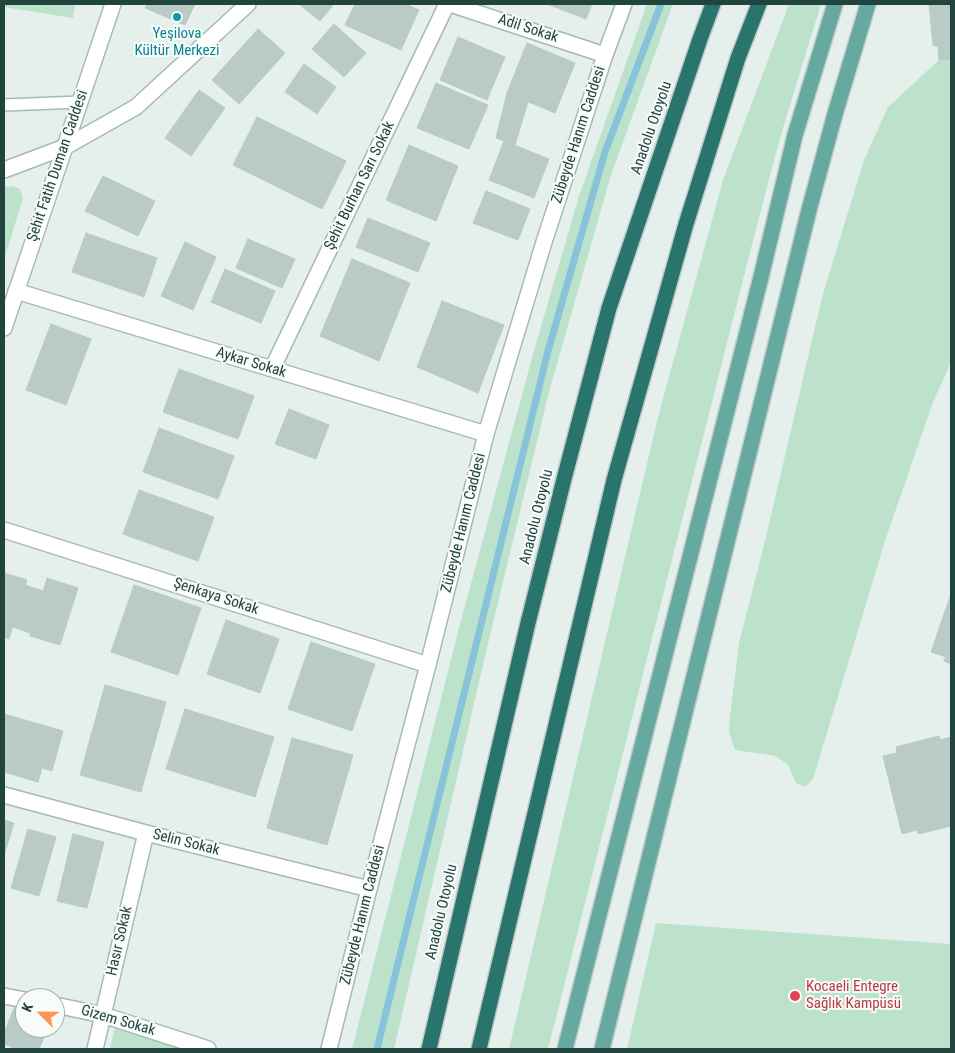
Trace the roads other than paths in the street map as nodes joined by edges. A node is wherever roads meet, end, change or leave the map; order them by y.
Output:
1 (113, 4) edge
2 (248, 4) edge
3 (449, 4) edge
4 (624, 4) edge
5 (713, 4) edge
6 (759, 4) edge
7 (835, 4) edge
8 (868, 4) edge
9 (605, 55) junction
10 (80, 102) junction
11 (4, 105) edge
12 (65, 147) junction
13 (4, 170) edge
14 (16, 291) junction
15 (4, 328) edge
16 (272, 369) junction
17 (486, 434) junction
18 (4, 530) edge
19 (428, 665) junction
20 (4, 795) edge
21 (146, 833) junction
22 (369, 889) junction
23 (65, 1007) edge
24 (103, 1015) junction
25 (95, 1049) edge
26 (208, 1049) edge
27 (329, 1049) edge
28 (429, 1049) edge
29 (479, 1049) edge
30 (565, 1049) edge
31 (602, 1049) edge

1 - 10 street, Şehit Fatih Duman Caddesi
2 - 12 street
3 - 9 street, Adil Sokak
3 - 16 street, Şehit Burhan Sarı Sokak
4 - 9 street, Zübeyde Hanım Caddesi
5 - 28 highway, Anadolu Otoyolu
6 - 29 highway
7 - 30 main road
8 - 31 main road
9 - 17 street, Zübeyde Hanım Caddesi
10 - 11 lane
10 - 12 street, Şehit Fatih Duman Caddesi
12 - 13 street
12 - 14 street, Şehit Fatih Duman Caddesi
14 - 15 street, Şehit Fatih Duman Caddesi
14 - 16 street, Aykar Sokak
16 - 17 street, Aykar Sokak
17 - 19 street, Zübeyde Hanım Caddesi
18 - 19 street, Şenkaya Sokak
19 - 22 street, Zübeyde Hanım Caddesi
20 - 21 street, Selin Sokak
21 - 22 street, Selin Sokak
21 - 24 street, Hasır Sokak
22 - 27 street, Zübeyde Hanım Caddesi
23 - 24 street, Gizem Sokak
24 - 25 street, Hasır Sokak
24 - 26 street, Gizem Sokak

